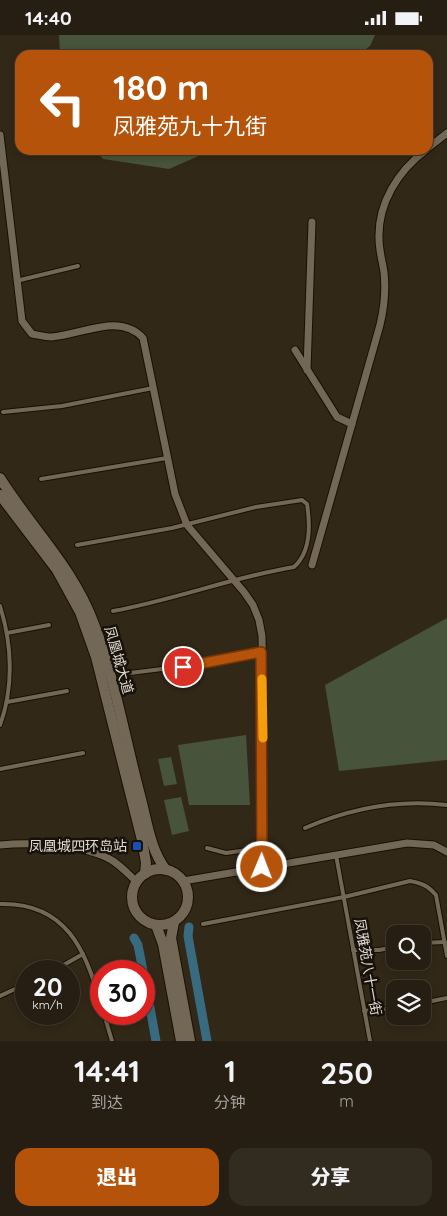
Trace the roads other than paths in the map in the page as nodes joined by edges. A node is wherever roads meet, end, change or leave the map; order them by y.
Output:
1 (447, 133) edge
2 (0, 135) edge
3 (433, 144) edge
4 (420, 155) edge
5 (312, 222) dead end
6 (78, 266) dead end
7 (16, 281) junction
8 (295, 350) dead end
9 (308, 370) junction
10 (155, 388) junction
11 (3, 412) dead end
12 (352, 424) junction
13 (169, 457) junction
14 (0, 478) edge
15 (41, 479) dead end
16 (0, 495) edge
17 (187, 525) junction
18 (77, 545) dead end
19 (312, 565) dead end
20 (234, 580) junction
21 (0, 606) edge
22 (113, 611) dead end
23 (49, 625) dead end
24 (7, 633) junction
25 (261, 652) junction
26 (130, 673) dead end
27 (67, 691) dead end
28 (6, 702) junction
29 (0, 725) edge
30 (83, 753) dead end
31 (0, 769) edge
32 (447, 805) edge
33 (305, 828) dead end
34 (0, 845) edge
35 (208, 848) dead end
36 (262, 848) junction
37 (447, 852) edge
38 (336, 855) junction
39 (262, 867) junction
40 (166, 870) junction
41 (145, 874) junction
42 (183, 881) junction
43 (137, 882) junction
44 (344, 897) junction
45 (0, 904) edge
46 (174, 922) junction
47 (203, 924) dead end
48 (156, 925) junction
49 (445, 942) junction
50 (431, 943) edge
51 (353, 949) junction
52 (386, 949) edge
53 (82, 954) junction
54 (447, 956) edge
55 (72, 960) edge
56 (90, 965) edge
57 (15, 989) edge
58 (0, 996) edge
59 (447, 998) edge
60 (431, 1001) edge
61 (386, 1009) edge
62 (364, 1011) junction
63 (107, 1025) edge
64 (112, 1041) edge
65 (181, 1041) edge
66 (190, 1041) edge
67 (370, 1041) edge

1 - 3 street
2 - 7 street
4 - 12 street
5 - 9 street
6 - 7 lane
7 - 10 street
8 - 9 street
9 - 12 street
10 - 11 lane
10 - 13 street
12 - 19 street
13 - 15 lane
13 - 17 street
14 - 40 main road, 凤凰城大道
16 - 41 main road, 凤凰城大道
17 - 18 lane
17 - 20 street
17 - 20 lane
20 - 22 lane
20 - 25 street
21 - 24 lane
23 - 24 lane
24 - 28 lane
25 - 26 lane
25 - 36 street
27 - 28 lane
28 - 29 lane
30 - 31 lane
32 - 33 lane
34 - 43 street
35 - 36 lane
36 - 39 street
37 - 38 street
38 - 39 street
38 - 44 lane, 凤雅苑八十一街
39 - 42 street
40 - 41 main road
40 - 42 main road
41 - 43 main road
42 - 46 main road
43 - 48 main road
44 - 47 lane
44 - 49 lane
44 - 51 lane, 凤雅苑八十一街
45 - 53 lane
46 - 48 main road
46 - 66 main road
48 - 65 main road
49 - 50 lane
49 - 54 lane
51 - 52 lane
51 - 62 lane, 凤雅苑八十一街
53 - 55 lane
53 - 56 lane
57 - 58 lane
59 - 60 lane
61 - 62 lane
62 - 67 lane, 凤雅苑八十一街
63 - 64 lane

